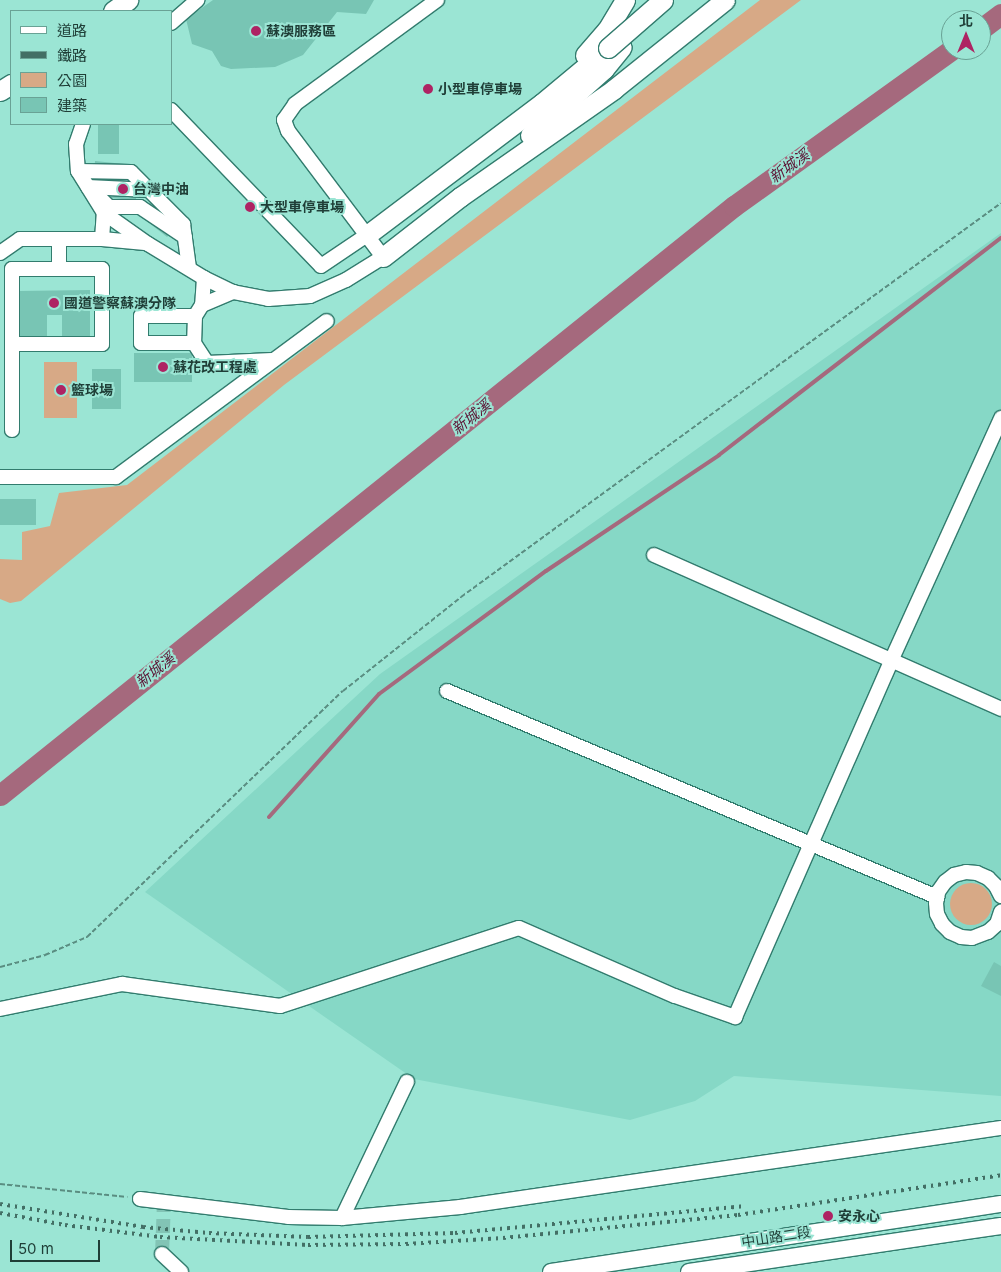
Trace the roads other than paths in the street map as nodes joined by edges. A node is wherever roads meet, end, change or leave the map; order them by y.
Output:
1 (128, 0) edge
2 (197, 0) edge
3 (437, 0) edge
4 (625, 0) edge
5 (649, 0) edge
6 (663, 0) edge
7 (725, 0) edge
8 (114, 10) edge
9 (172, 22) edge
10 (542, 104) junction
11 (172, 111) edge
12 (83, 125) edge
13 (78, 171) junction
14 (88, 187) junction
15 (149, 190) junction
16 (460, 197) junction
17 (104, 213) junction
18 (367, 235) junction
19 (185, 237) junction
20 (59, 239) junction
21 (102, 239) junction
22 (148, 244) junction
23 (0, 253) edge
24 (383, 257) junction
25 (189, 268) junction
26 (59, 269) junction
27 (204, 278) junction
28 (233, 292) junction
29 (199, 310) junction
30 (327, 321) dead end
31 (194, 343) junction
32 (12, 344) junction
33 (272, 360) junction
34 (1000, 423) edge
35 (12, 430) dead end
36 (0, 477) edge
37 (654, 555) dead end
38 (891, 661) junction
39 (446, 691) dead end
40 (1001, 709) edge
41 (811, 844) junction
42 (999, 885) edge
43 (937, 897) junction
44 (1001, 913) edge
45 (0, 1008) edge
46 (407, 1082) dead end
47 (1001, 1128) edge
48 (140, 1198) road end
49 (1001, 1204) edge
50 (910, 1216) junction
51 (342, 1218) junction
52 (1001, 1226) edge
53 (914, 1238) junction
54 (162, 1254) dead end
55 (181, 1272) edge
56 (551, 1272) edge
57 (689, 1272) edge

1 - 8 highway
2 - 9 lane
3 - 18 lane
4 - 10 highway
5 - 16 highway
6 - 10 highway, bridge
7 - 16 highway
10 - 18 highway
11 - 18 lane
12 - 13 lane
13 - 14 lane
13 - 15 lane
14 - 15 lane
14 - 17 lane
14 - 19 lane
15 - 19 lane
16 - 24 highway
17 - 21 lane
17 - 22 lane
18 - 24 lane
19 - 25 lane
20 - 21 lane
20 - 23 lane
20 - 26 lane
21 - 22 lane
22 - 25 lane
24 - 28 lane
25 - 27 lane
26 - 32 lane
26 - 32 lane
27 - 28 lane
27 - 29 lane
28 - 29 lane
29 - 31 lane
29 - 31 lane
30 - 33 lane
31 - 33 lane
32 - 35 lane
33 - 36 lane
34 - 38 lane
37 - 38 lane
38 - 40 lane
38 - 41 lane
39 - 41 lane
41 - 43 lane
41 - 45 lane
42 - 43 lane
43 - 44 lane
46 - 51 lane
47 - 51 lane
48 - 51 lane
49 - 50 main road, 中山路二段
50 - 53 main road
50 - 56 main road, 中山路二段
52 - 53 main road, 中山路二段
53 - 57 main road, 中山路二段
54 - 55 lane

